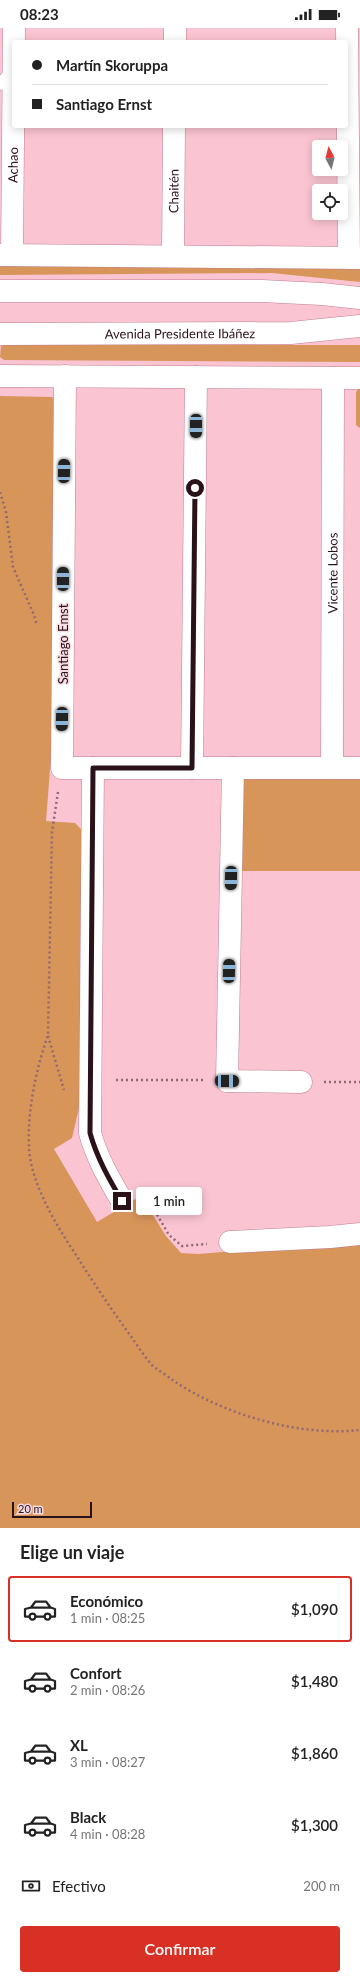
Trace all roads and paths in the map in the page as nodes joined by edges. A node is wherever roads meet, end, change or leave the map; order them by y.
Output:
1 (14, 28) edge
2 (175, 28) edge
3 (347, 28) edge
4 (14, 40) edge
5 (175, 40) edge
6 (347, 40) edge
7 (348, 57) edge
8 (12, 72) edge
9 (0, 84) edge
10 (12, 116) edge
11 (174, 128) edge
12 (6, 255) edge
13 (173, 256) junction
14 (355, 258) edge
15 (0, 291) edge
16 (360, 298) edge
17 (360, 326) edge
18 (0, 334) edge
19 (0, 376) edge
20 (65, 376) junction
21 (196, 377) junction
22 (333, 378) junction
23 (360, 378) edge
24 (0, 492) edge
25 (38, 632) dead end
26 (62, 768) junction
27 (93, 768) junction
28 (192, 768) junction
29 (233, 768) junction
30 (332, 768) junction
31 (360, 768) edge
32 (91, 1080) junction
33 (227, 1081) junction
34 (301, 1082) joint
35 (360, 1082) edge
36 (122, 1201) joint
37 (360, 1234) edge
38 (230, 1242) joint
39 (360, 1430) edge

1 - 4 street, Achao
2 - 5 street
3 - 6 street
7 - 14 street
8 - 9 lane
10 - 12 street, Achao
11 - 13 street, Chaitén
12 - 13 street
13 - 14 street
15 - 16 street
17 - 18 street, Avenida Presidente Ibáñez
19 - 20 street
20 - 21 street
20 - 26 street, Santiago Emst
21 - 22 street
21 - 28 street
22 - 23 street
22 - 30 street, Vicente Lobos
24 - 25 path
26 - 27 street
26 - 39 path
27 - 28 street
27 - 32 street
28 - 29 street
29 - 30 street
29 - 33 street
30 - 31 street
32 - 33 path
32 - 36 street
33 - 34 street
34 - 35 path
36 - 38 path
37 - 38 street

